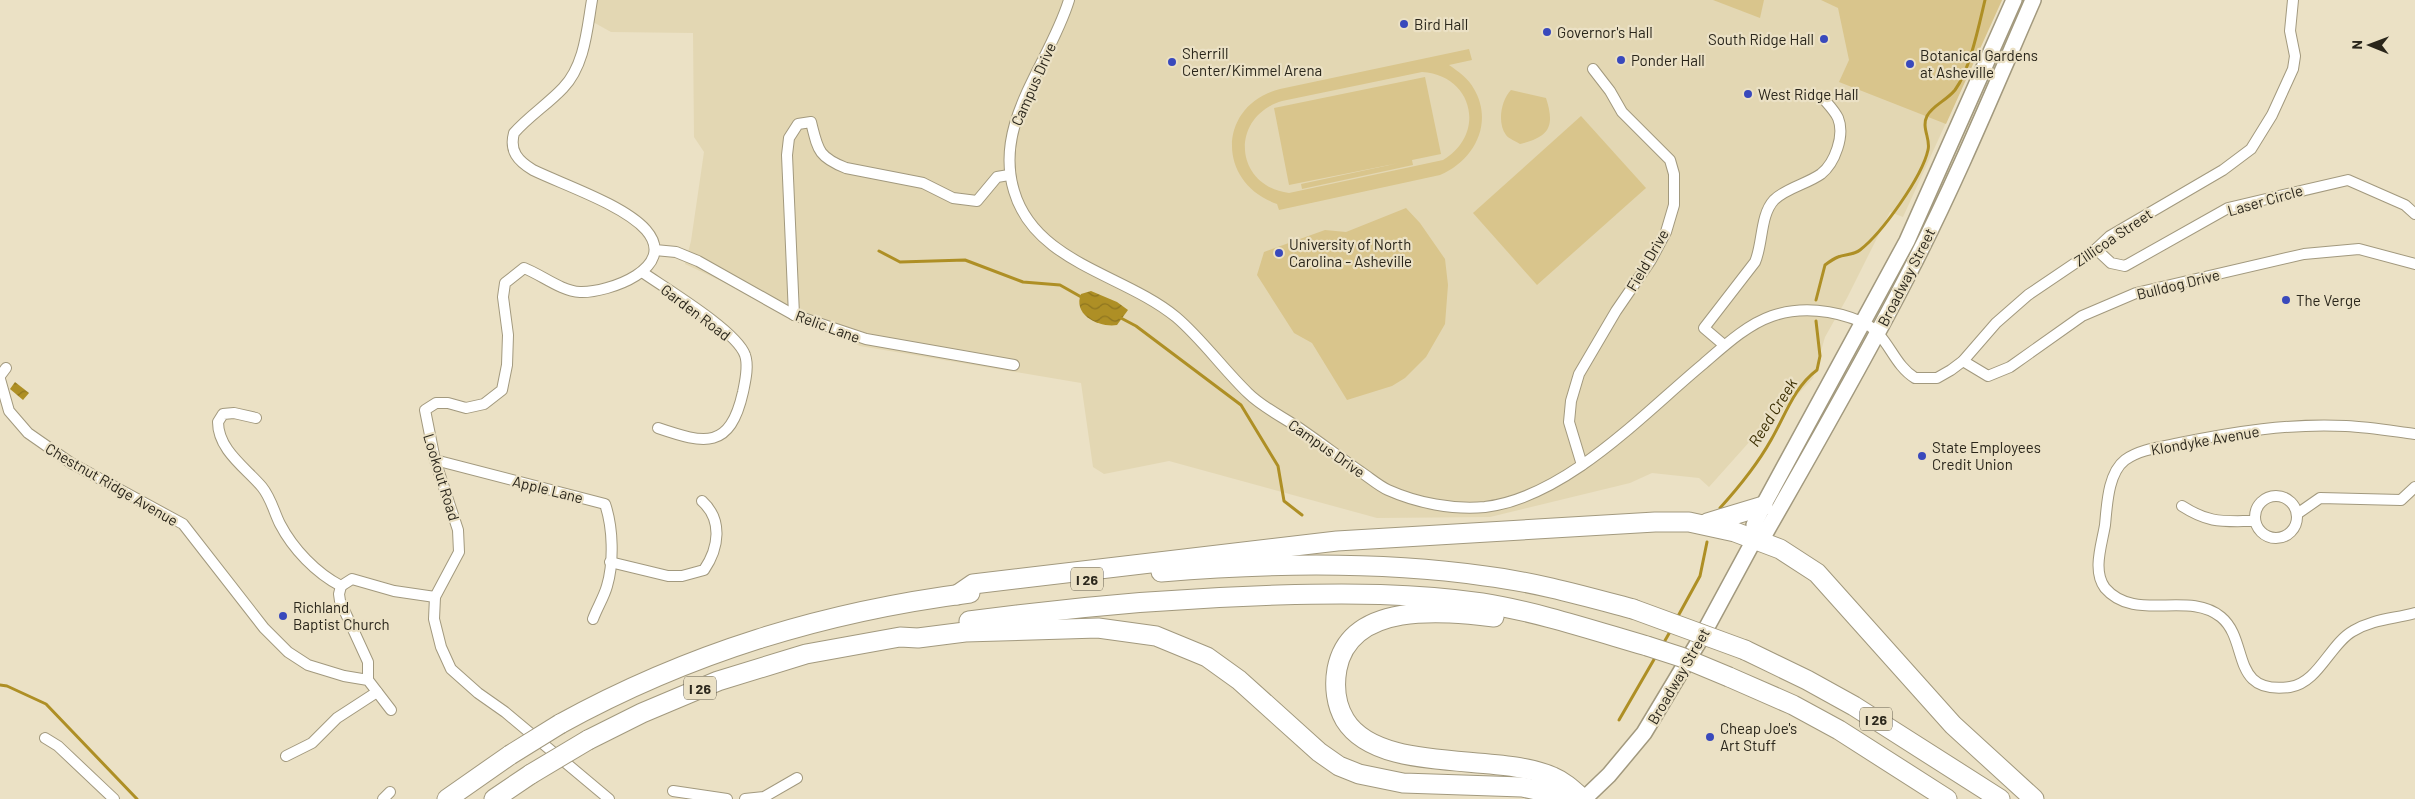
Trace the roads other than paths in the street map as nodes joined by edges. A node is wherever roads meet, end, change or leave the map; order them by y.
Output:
1 (592, 0) edge
2 (1069, 0) edge
3 (2014, 0) edge
4 (2033, 0) edge
5 (2293, 0) edge
6 (1593, 69) dead end
7 (1822, 97) dead end
8 (1009, 175) junction
9 (2415, 214) edge
10 (2096, 249) junction
11 (654, 250) junction
12 (2415, 264) edge
13 (642, 272) junction
14 (794, 315) junction
15 (1864, 323) junction
16 (1877, 332) junction
17 (1724, 346) junction
18 (1963, 360) junction
19 (1014, 365) dead end
20 (2, 374) edge
21 (256, 418) dead end
22 (658, 428) dead end
23 (2415, 434) edge
24 (435, 460) junction
25 (1582, 465) junction
26 (2415, 487) edge
27 (702, 501) dead end
28 (1763, 506) junction
29 (2182, 506) dead end
30 (2297, 514) junction
31 (2255, 521) junction
32 (1702, 524) junction
33 (1754, 540) junction
34 (610, 562) junction
35 (340, 586) junction
36 (957, 595) junction
37 (435, 597) junction
38 (2415, 613) edge
39 (593, 619) dead end
40 (1565, 623) junction
41 (900, 637) junction
42 (368, 680) junction
43 (377, 692) junction
44 (391, 710) dead end
45 (45, 738) dead end
46 (286, 756) dead end
47 (797, 778) dead end
48 (1510, 787) junction
49 (673, 791) dead end
50 (114, 799) edge
51 (447, 799) edge
52 (494, 799) edge
53 (609, 799) edge
54 (727, 799) edge
55 (745, 799) edge
56 (1525, 799) edge
57 (1582, 799) edge
58 (1947, 799) edge
59 (2000, 799) edge
60 (2034, 799) edge

1 - 11 street
2 - 8 street, Campus Drive
3 - 15 main road, Broadway Street
4 - 16 main road, Broadway Street
5 - 10 street, Zillicoa Street
6 - 25 street, Field Drive
7 - 17 street
8 - 14 street
8 - 25 street, Campus Drive
9 - 10 street, Laser Circle
10 - 18 street, Zillicoa Street
11 - 13 street
11 - 14 street, Relic Lane
12 - 18 street, Bulldog Drive
13 - 22 street, Garden Road
13 - 24 street, Lookout Road
14 - 19 street, Relic Lane
15 - 16 street, Zillicoa Street
15 - 17 street, Campus Drive
15 - 28 main road, Broadway Street
16 - 18 street, Zillicoa Street
16 - 33 main road, Broadway Street
17 - 25 street, Campus Drive
20 - 42 street, Chestnut Ridge Avenue
21 - 35 street
23 - 38 street, Klondyke Avenue
24 - 34 street, Apple Lane
24 - 37 street, Lookout Road
26 - 30 street
27 - 34 street
28 - 32 highway
28 - 33 main road, Broadway Street
29 - 31 street
30 - 31 street
30 - 31 street
32 - 33 highway
32 - 36 highway
33 - 57 main road, Broadway Street
33 - 60 highway
34 - 39 street
35 - 37 street
35 - 42 street
36 - 51 highway, I 26, bridge
36 - 59 highway, I 26, bridge
37 - 53 street, Lookout Road
40 - 41 highway, I 26
40 - 57 highway
40 - 58 highway, I 26, bridge
41 - 48 highway
41 - 52 highway, I 26, bridge
42 - 43 street
43 - 44 street
43 - 46 street
45 - 50 street
47 - 55 street
48 - 56 highway
48 - 57 highway
49 - 54 street

